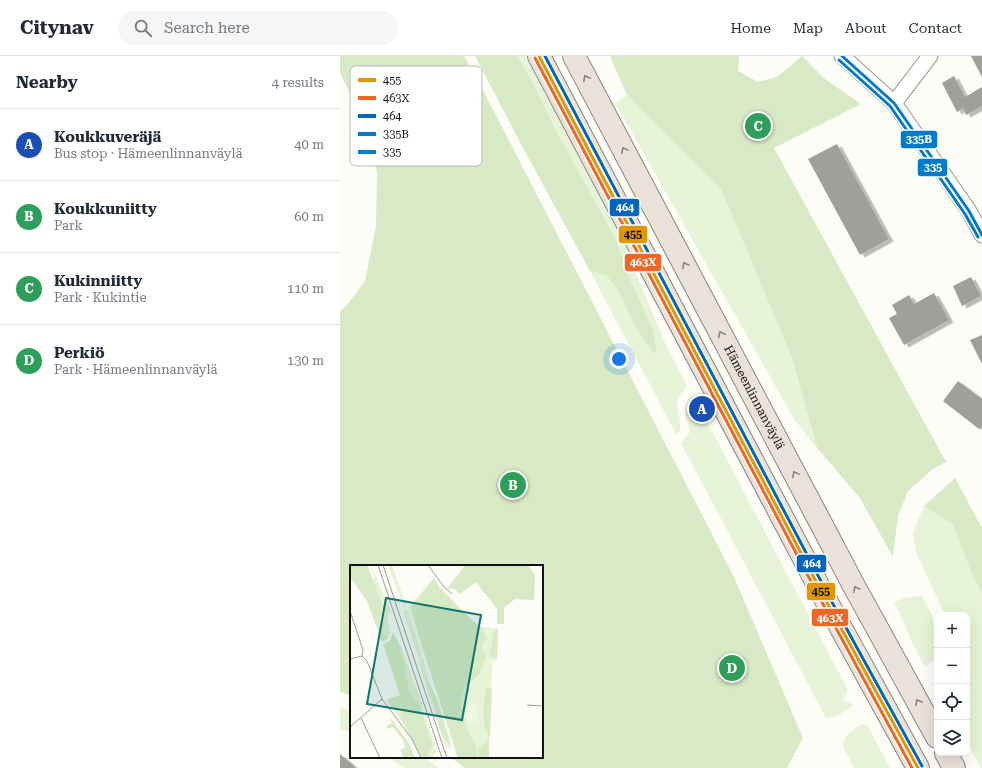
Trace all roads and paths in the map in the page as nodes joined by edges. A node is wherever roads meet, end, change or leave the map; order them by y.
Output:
1 (539, 56) edge
2 (574, 56) edge
3 (842, 56) edge
4 (930, 56) edge
5 (894, 103) junction
6 (982, 235) edge
7 (934, 732) edge
8 (948, 756) edge
9 (918, 768) edge
10 (954, 768) edge

1 - 9 highway
7 -> 2 highway, Hämeenlinnanväylä
3 - 5 street
4 - 5 street
5 - 6 street
8 - 10 highway

